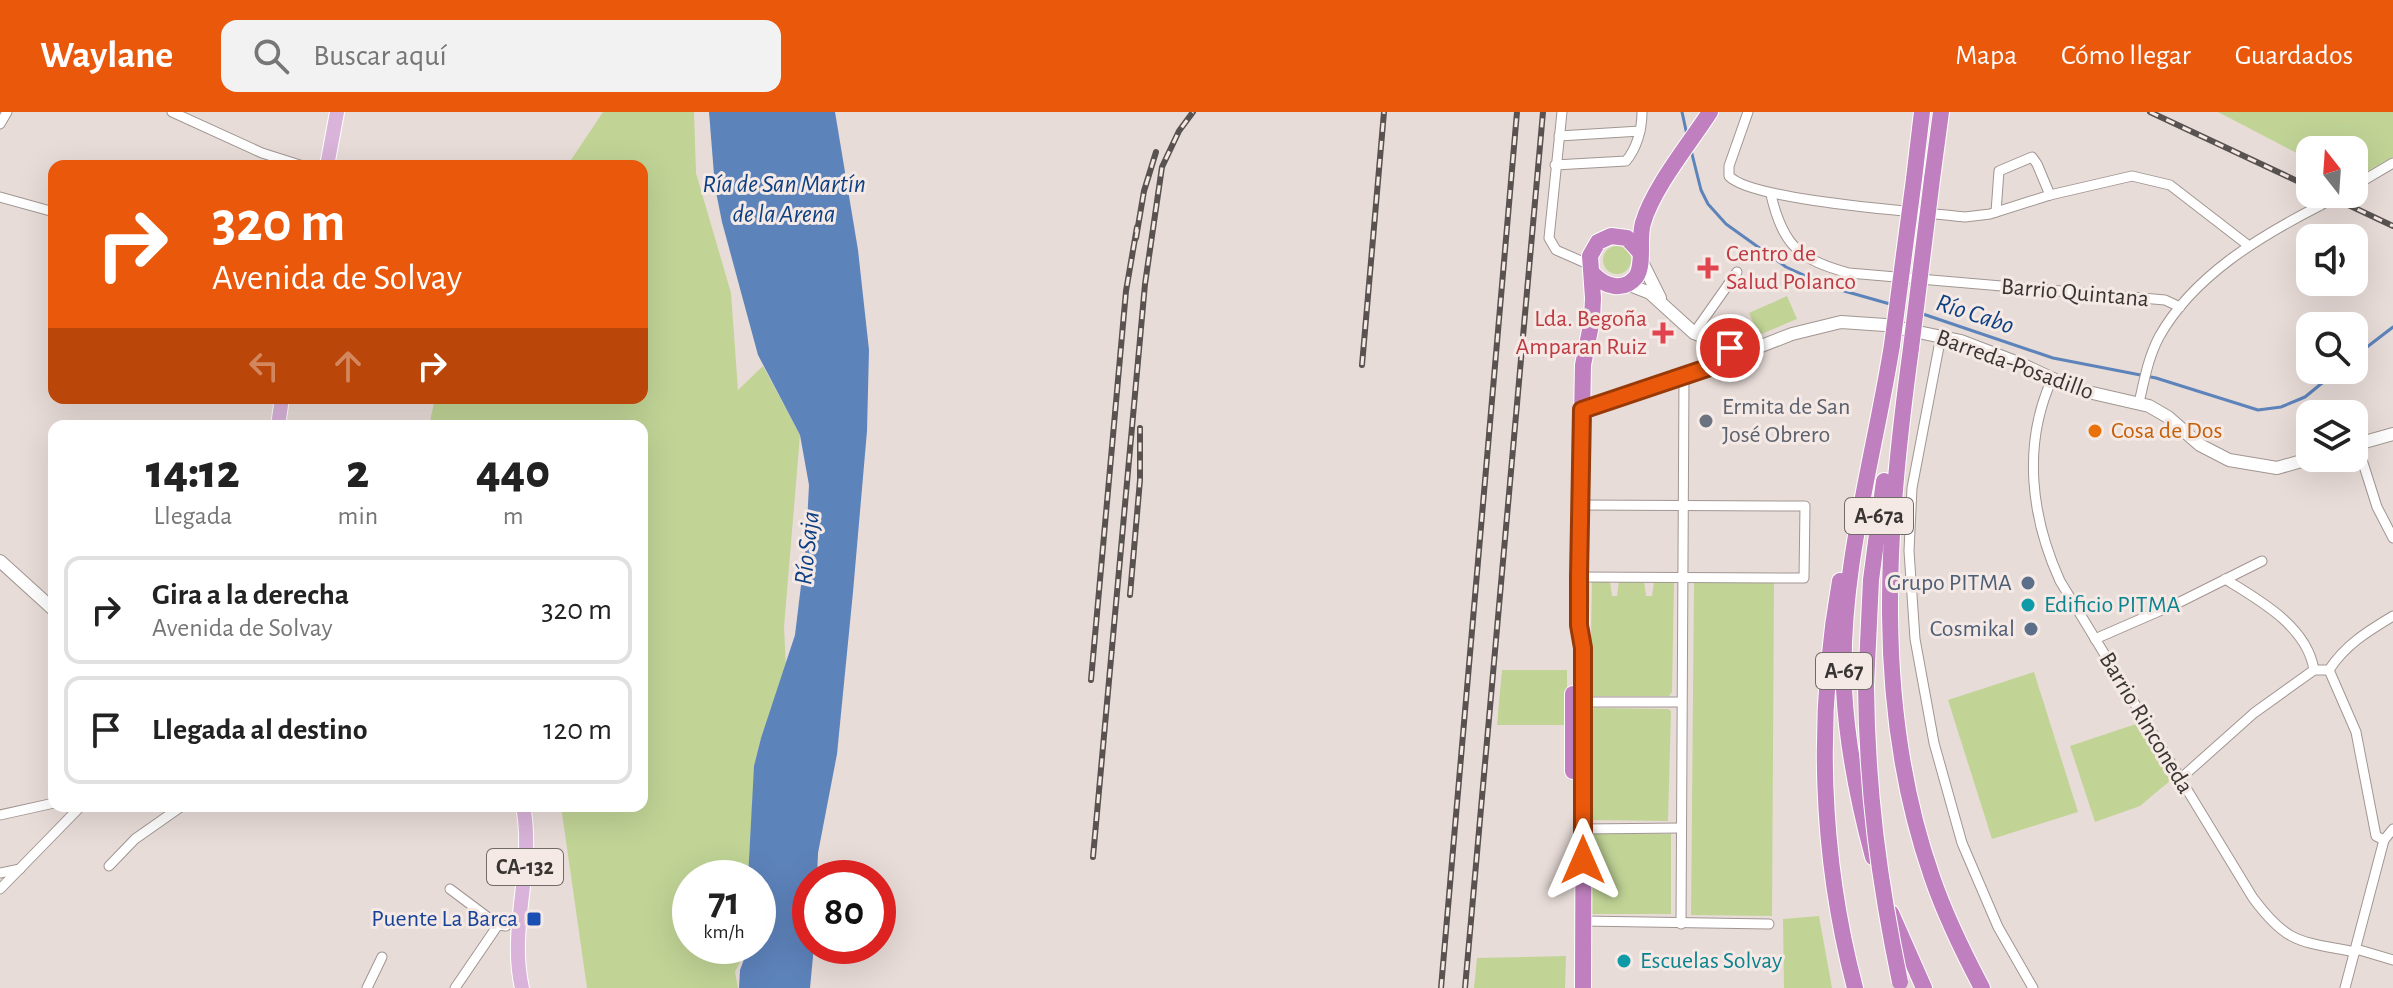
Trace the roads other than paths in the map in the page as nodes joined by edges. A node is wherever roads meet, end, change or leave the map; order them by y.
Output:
1 (7, 112) edge
2 (172, 112) edge
3 (337, 112) edge
4 (1562, 112) edge
5 (1642, 112) edge
6 (1710, 112) edge
7 (1748, 112) edge
8 (1922, 112) edge
9 (1941, 112) edge
10 (0, 124) edge
11 (1640, 131) junction
12 (1559, 136) junction
13 (262, 153) junction
14 (260, 160) edge
15 (284, 160) edge
16 (328, 160) edge
17 (2393, 163) edge
18 (1555, 165) junction
19 (2368, 178) edge
20 (1771, 195) junction
21 (2050, 195) junction
22 (0, 197) edge
23 (1655, 199) junction
24 (2316, 208) edge
25 (48, 210) edge
26 (1996, 212) junction
27 (1618, 236) junction
28 (2249, 246) junction
29 (1565, 253) junction
30 (1640, 255) junction
31 (1592, 263) junction
32 (1737, 272) dead end
33 (1621, 285) junction
34 (1666, 307) junction
35 (2180, 307) junction
36 (1592, 320) junction
37 (1694, 333) junction
38 (1941, 336) junction
39 (1892, 345) junction
40 (1730, 348) junction
41 (1911, 348) junction
42 (1684, 376) junction
43 (2052, 379) junction
44 (2139, 403) junction
45 (1582, 410) junction
46 (2393, 434) edge
47 (2368, 441) edge
48 (2296, 463) edge
49 (2365, 472) edge
50 (1580, 505) junction
51 (1683, 506) junction
52 (2393, 538) edge
53 (0, 561) edge
54 (2262, 561) dead end
55 (1579, 577) junction
56 (1682, 578) junction
57 (2225, 579) junction
58 (48, 605) edge
59 (2393, 616) edge
60 (1579, 625) junction
61 (2095, 639) junction
62 (2314, 670) junction
63 (2329, 670) junction
64 (1584, 702) junction
65 (1681, 702) junction
66 (2180, 779) junction
67 (48, 804) edge
68 (75, 812) edge
69 (173, 812) edge
70 (523, 812) edge
71 (0, 815) edge
72 (1681, 828) junction
73 (1583, 829) junction
74 (2393, 829) edge
75 (2384, 840) junction
76 (109, 866) dead end
77 (21, 869) junction
78 (0, 873) edge
79 (0, 889) edge
80 (450, 889) dead end
81 (1583, 921) junction
82 (1681, 924) junction
83 (1769, 924) dead end
84 (2355, 951) junction
85 (382, 957) dead end
86 (2393, 960) edge
87 (518, 961) junction
88 (1901, 985) edge
89 (367, 988) edge
90 (455, 988) edge
91 (522, 988) edge
92 (533, 988) edge
93 (1573, 988) edge
94 (1583, 988) edge
95 (1855, 988) edge
96 (1924, 988) edge
97 (1982, 988) edge
98 (2033, 988) edge
99 (2345, 988) edge

1 - 10 street
2 - 13 street
3 - 16 main road
4 - 12 street
5 - 11 street
6 - 23 highway
7 - 20 street
8 - 39 highway, A-67, bridge
9 - 41 highway, A-67, bridge
11 - 12 street
11 - 18 street
12 - 18 street
13 - 14 street
13 - 15 street
17 - 19 street
18 - 29 street
20 - 26 street
20 - 35 street, Barrio Quintana
21 - 26 street
21 - 26 street
21 - 28 street
22 - 25 street
23 - 27 highway
23 - 30 highway
24 - 28 street, bridge
27 - 30 highway
27 - 31 highway
28 - 35 street
29 - 31 street
29 - 31 street
30 - 33 highway
30 - 34 street
31 - 33 highway
31 - 36 highway
32 - 37 street
33 - 34 street
33 - 36 highway
34 - 37 street
35 - 44 street
36 - 45 highway
37 - 40 street
38 - 40 street, Barreda-Posadillo
38 - 43 street, Barreda-Posadillo
38 - 98 street
39 - 95 highway, A-67a
39 - 96 highway, A-67
40 - 42 street
41 - 88 highway, A-67a, bridge
41 - 97 highway, A-67
42 - 45 street
42 - 51 street
43 - 44 street, Barreda-Posadillo
43 - 61 street, Barrio Rinconeda
44 - 48 street, Barreda-Posadillo
45 - 50 highway
46 - 47 street
49 - 52 street
50 - 51 street
50 - 55 highway
51 - 56 street
51 - 56 street
53 - 58 street
54 - 57 street
55 - 56 street
55 - 60 highway
56 - 65 street
57 - 61 street
57 - 62 street
59 - 63 street
60 - 64 highway
60 - 93 highway
61 - 66 street, Barrio Rinconeda
62 - 63 street
62 - 66 street
63 - 75 street
64 - 65 street
64 - 73 highway
65 - 72 street
66 - 84 street, Barrio Rinconeda
67 - 71 street
68 - 77 street
69 - 76 street
70 - 87 main road, CA-132
72 - 73 street
72 - 82 street
73 - 81 highway
74 - 75 street
75 - 84 street
77 - 78 street
77 - 79 street
80 - 90 street
81 - 82 street
81 - 94 highway
82 - 83 street
84 - 86 street, Barrio Rinconeda
84 - 99 street
85 - 89 street
87 - 91 main road, CA-132
87 - 92 main road

